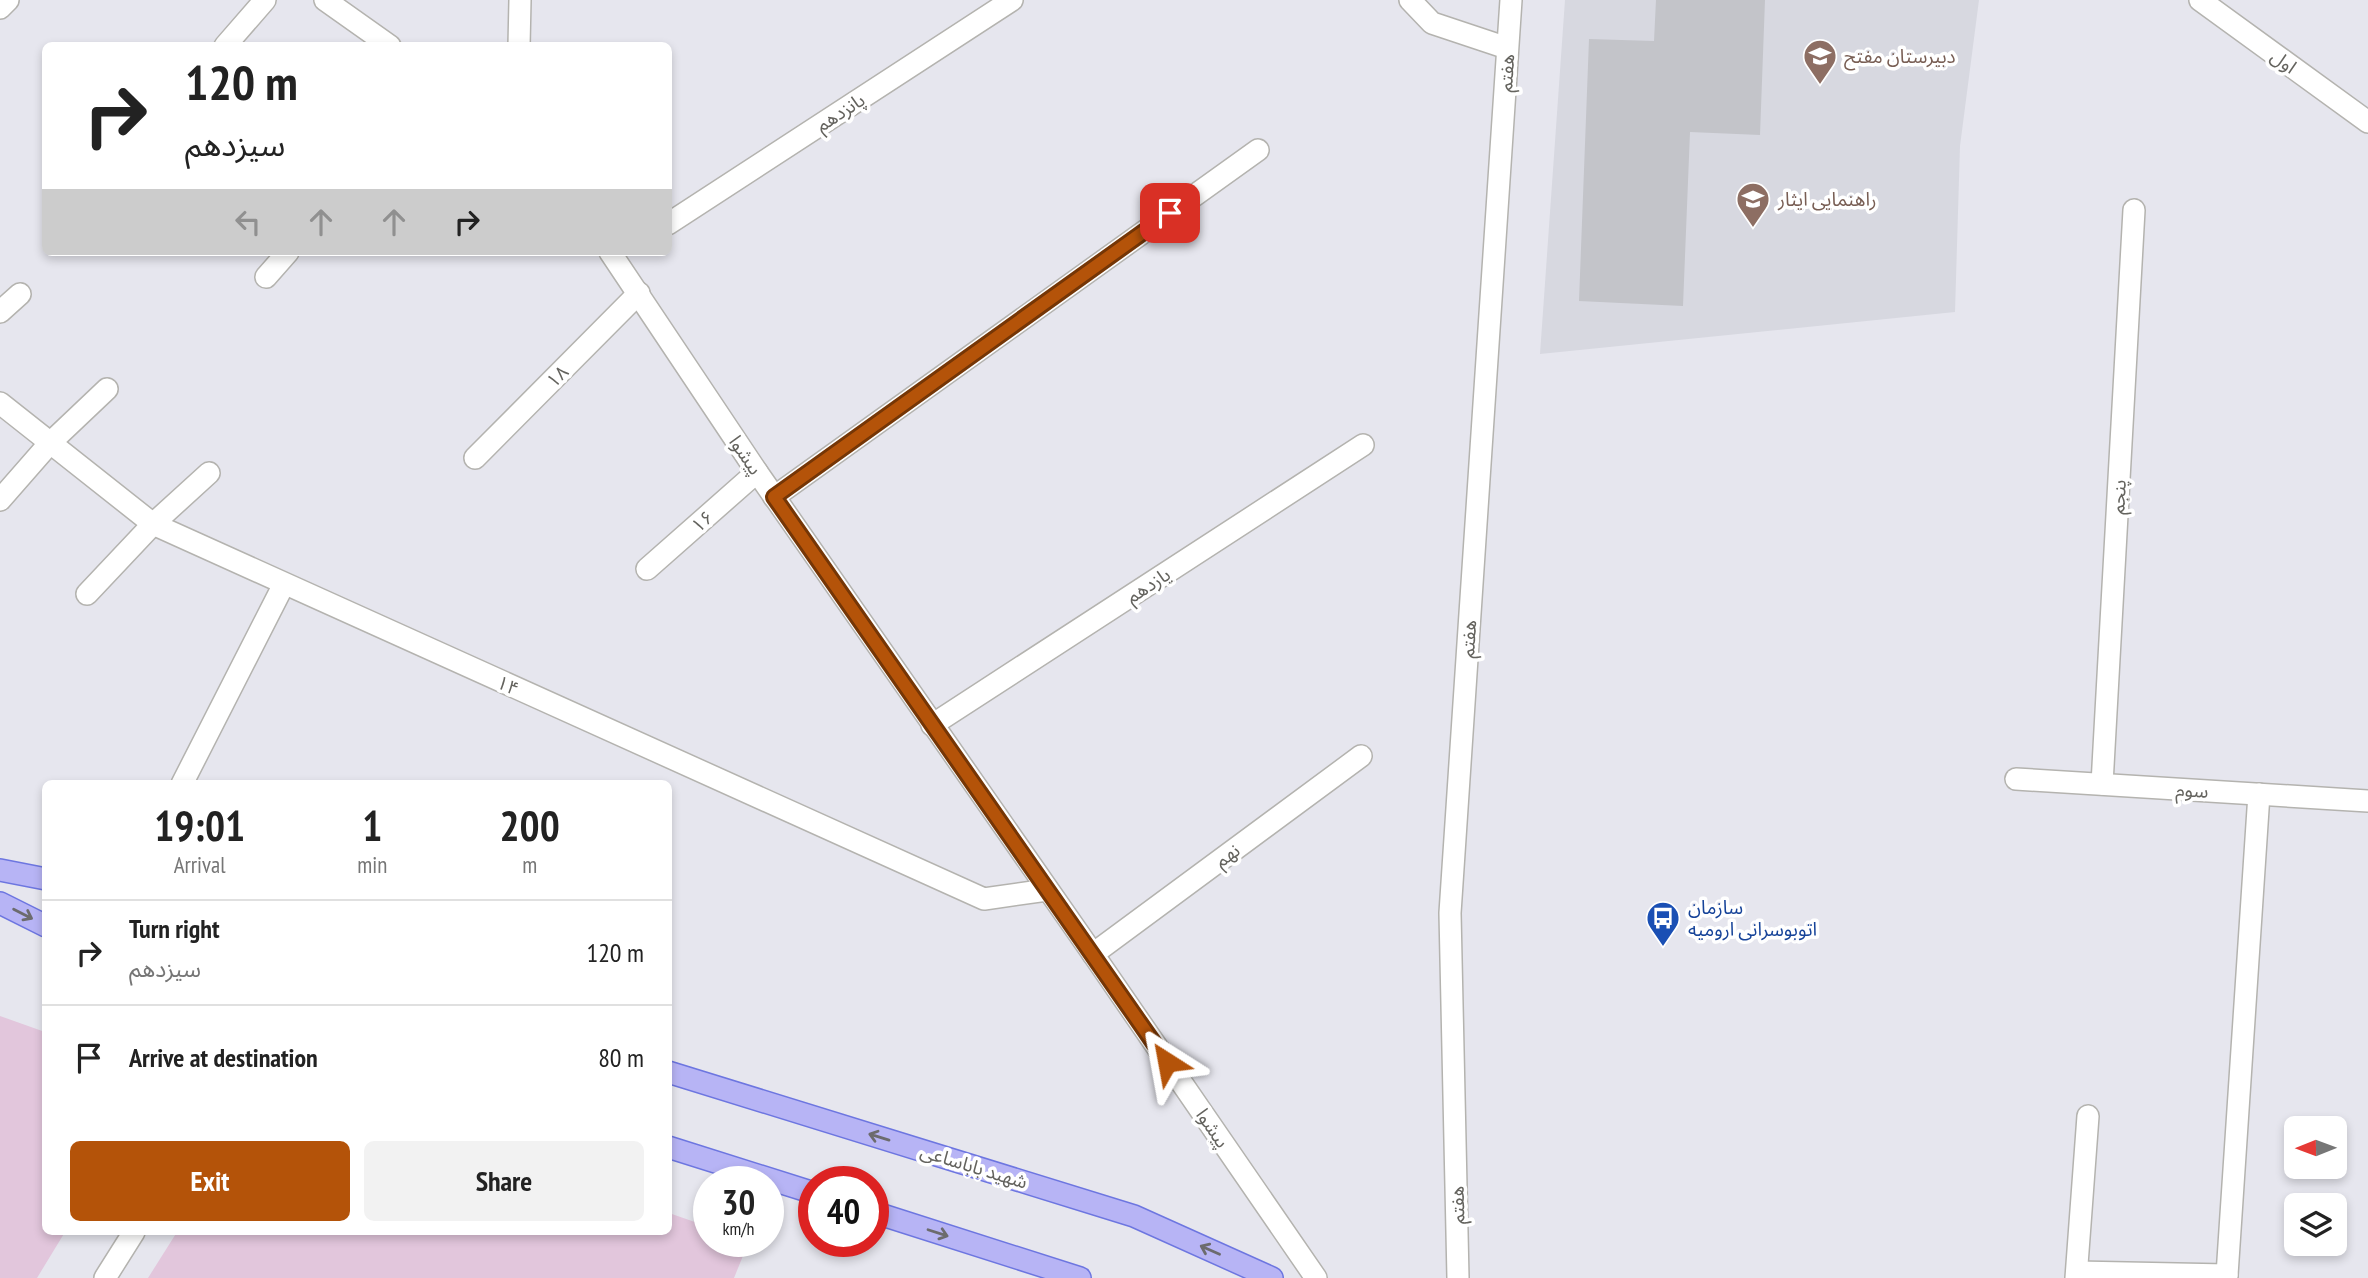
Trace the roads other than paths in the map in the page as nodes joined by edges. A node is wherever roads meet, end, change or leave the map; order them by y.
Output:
1 (8, 0) edge
2 (265, 0) edge
3 (325, 0) edge
4 (520, 0) edge
5 (1012, 0) edge
6 (1410, 0) edge
7 (1511, 0) edge
8 (2200, 0) edge
9 (0, 8) edge
10 (228, 42) edge
11 (384, 42) edge
12 (519, 42) edge
13 (1507, 48) junction
14 (2368, 122) edge
15 (1258, 150) dead end
16 (2134, 210) dead end
17 (672, 221) edge
18 (284, 256) edge
19 (618, 256) edge
20 (266, 277) dead end
21 (639, 293) junction
22 (20, 294) dead end
23 (0, 312) edge
24 (107, 389) dead end
25 (0, 403) edge
26 (49, 444) junction
27 (1363, 445) dead end
28 (475, 458) dead end
29 (757, 471) junction
30 (209, 473) dead end
31 (774, 497) junction
32 (0, 500) edge
33 (153, 524) junction
34 (647, 569) dead end
35 (284, 584) junction
36 (87, 594) dead end
37 (932, 725) junction
38 (1360, 756) dead end
39 (2016, 779) dead end
40 (184, 780) edge
41 (2102, 784) junction
42 (2259, 794) junction
43 (2368, 801) edge
44 (0, 870) edge
45 (42, 877) edge
46 (1047, 890) junction
47 (0, 903) edge
48 (42, 924) edge
49 (1093, 954) junction
50 (672, 1073) edge
51 (2088, 1116) dead end
52 (672, 1148) edge
53 (798, 1188) edge
54 (889, 1217) edge
55 (132, 1235) edge
56 (2077, 1275) edge
57 (2228, 1276) edge
58 (105, 1278) edge
59 (1080, 1278) edge
60 (1272, 1278) edge
61 (1316, 1278) edge
62 (1458, 1278) edge

1 - 9 street
2 - 10 street
3 - 11 street
4 - 12 street
5 - 17 street, پانزدهم
6 - 13 street
7 - 13 street, هفتم
8 - 14 street, اول
13 - 62 street, هفتم
15 - 31 street
16 - 41 street, پنجم
18 - 20 street
19 - 21 street, پیشوا
21 - 28 street, ۱۸
21 - 29 street, پیشوا
22 - 23 street
24 - 26 street
25 - 26 street, ۱۴
26 - 32 street
26 - 33 street, ۱۴
27 - 37 street, یازدهم
29 - 31 street, پیشوا
29 - 34 street, ۱۶
30 - 33 street
31 - 37 street, پیشوا
33 - 35 street, ۱۴
33 - 36 street
35 - 40 street
35 - 46 street, ۱۴
37 - 46 street, پیشوا
38 - 49 street, نهم
39 - 41 street, سوم
41 - 42 street, سوم
42 - 43 street, سوم
42 - 57 street
44 - 45 main road
46 - 49 street, پیشوا
47 -> 48 main road
49 - 61 street, پیشوا
60 -> 50 main road, شهید باباساعی
51 - 56 street
52 - 53 main road
54 -> 59 main road
55 - 58 street
56 - 57 street

